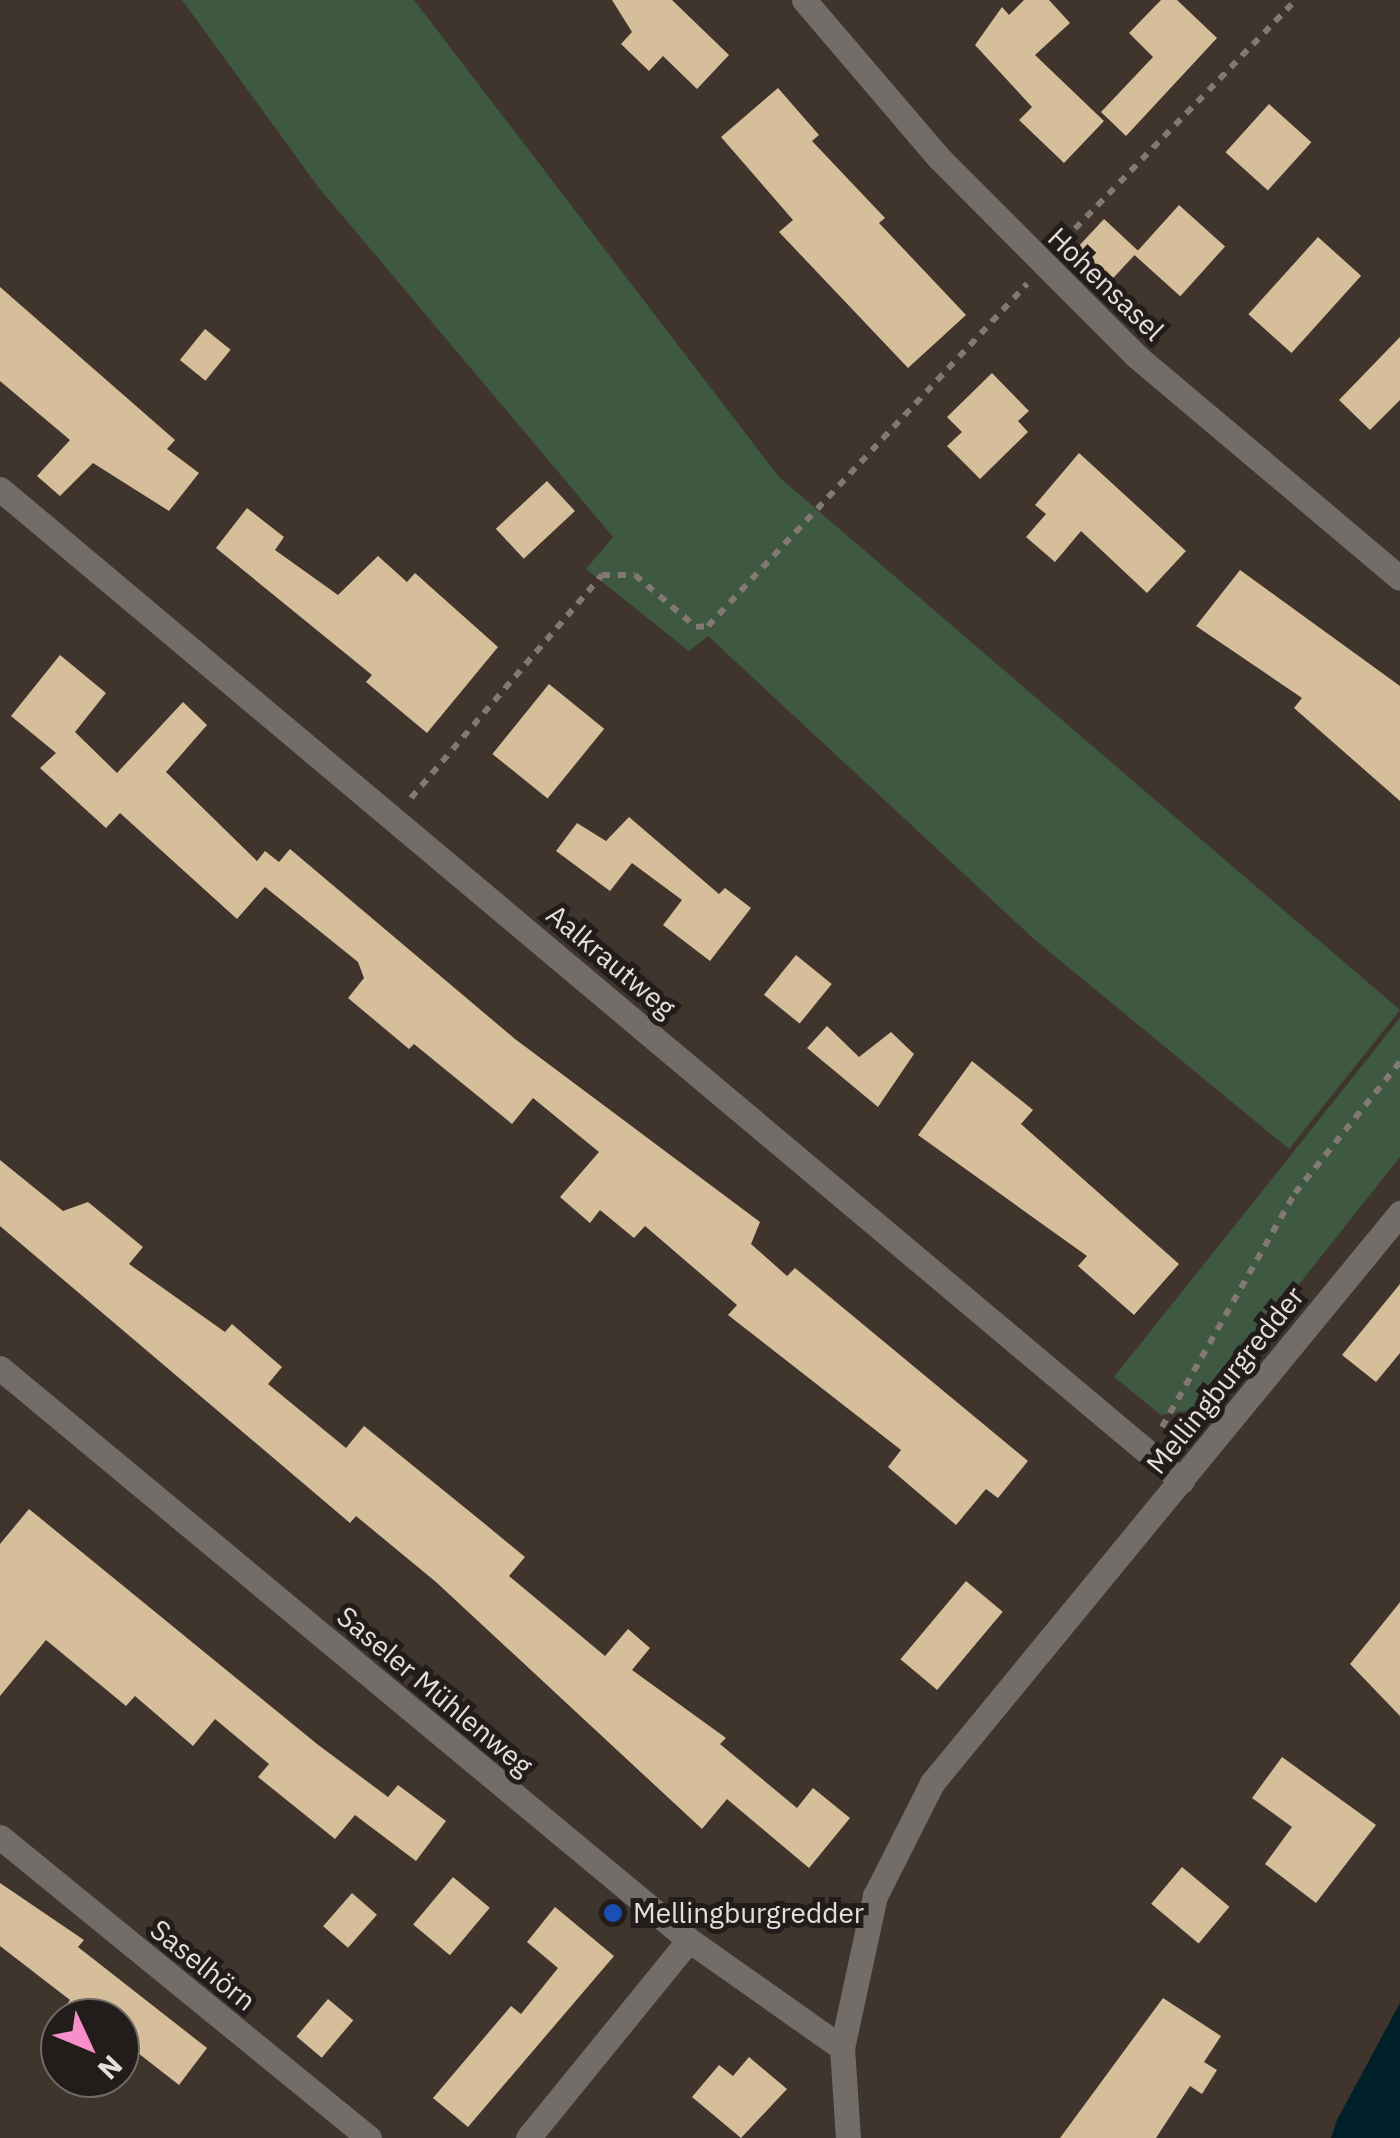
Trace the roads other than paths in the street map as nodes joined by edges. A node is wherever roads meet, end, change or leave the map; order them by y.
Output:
1 (804, 0) edge
2 (0, 489) edge
3 (1400, 578) edge
4 (1400, 1213) edge
5 (0, 1368) edge
6 (1182, 1480) junction
7 (0, 1838) edge
8 (689, 1940) junction
9 (842, 2048) junction
10 (369, 2138) edge
11 (528, 2138) edge
12 (848, 2138) edge

1 - 3 street, Hohensasel
2 - 6 street, Aalkrautweg
4 - 6 street, Mellingburgredder
5 - 8 street, Saseler Mühlenweg
6 - 9 street, Mellingburgredder
7 - 10 street, Saselhörn
8 - 9 street, Saseler Mühlenweg
8 - 11 street
9 - 12 street, Mellingburgredder

